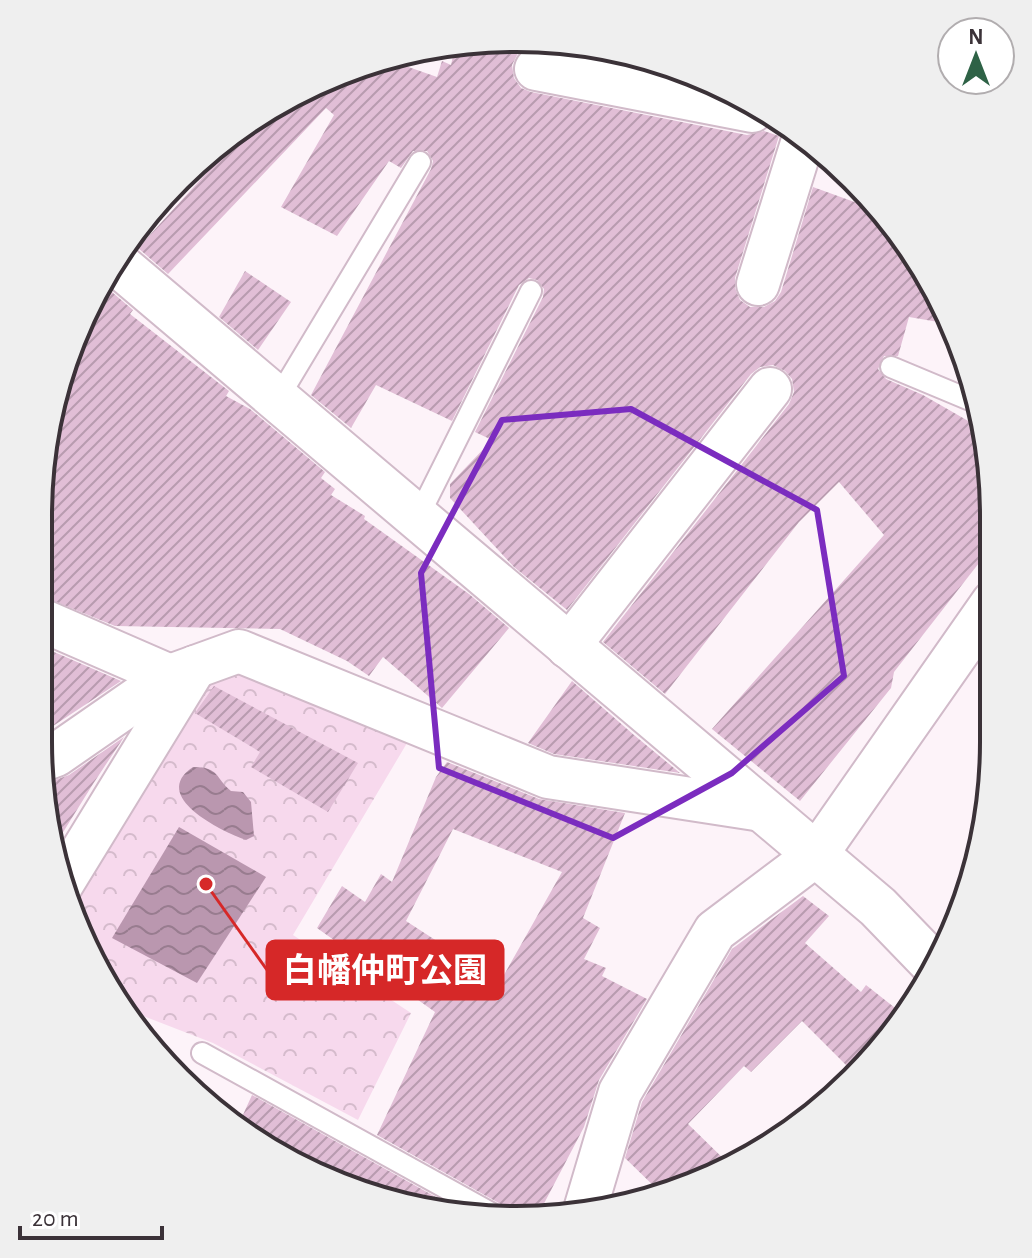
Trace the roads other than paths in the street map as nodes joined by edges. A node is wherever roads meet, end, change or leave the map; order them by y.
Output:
1 (536, 69) dead end
2 (733, 106) edge
3 (800, 150) edge
4 (420, 162) dead end
5 (123, 269) edge
6 (758, 284) dead end
7 (531, 291) dead end
8 (891, 367) dead end
9 (770, 389) dead end
10 (964, 398) edge
11 (277, 400) junction
12 (417, 519) junction
13 (980, 621) edge
14 (52, 624) edge
15 (568, 647) junction
16 (183, 671) junction
17 (52, 756) edge
18 (762, 810) junction
19 (816, 855) junction
20 (70, 869) edge
21 (927, 957) edge
22 (202, 1053) dead end
23 (588, 1200) edge
24 (475, 1204) edge

1 - 2 street
3 - 6 street
4 - 11 lane
5 - 11 street
7 - 12 lane
8 - 10 lane
9 - 15 street
11 - 12 street
12 - 15 street
13 - 19 street
14 - 16 street
15 - 18 street
16 - 17 street
16 - 18 street
16 - 20 street
18 - 19 street
19 - 21 street
19 - 23 street
22 - 24 lane

